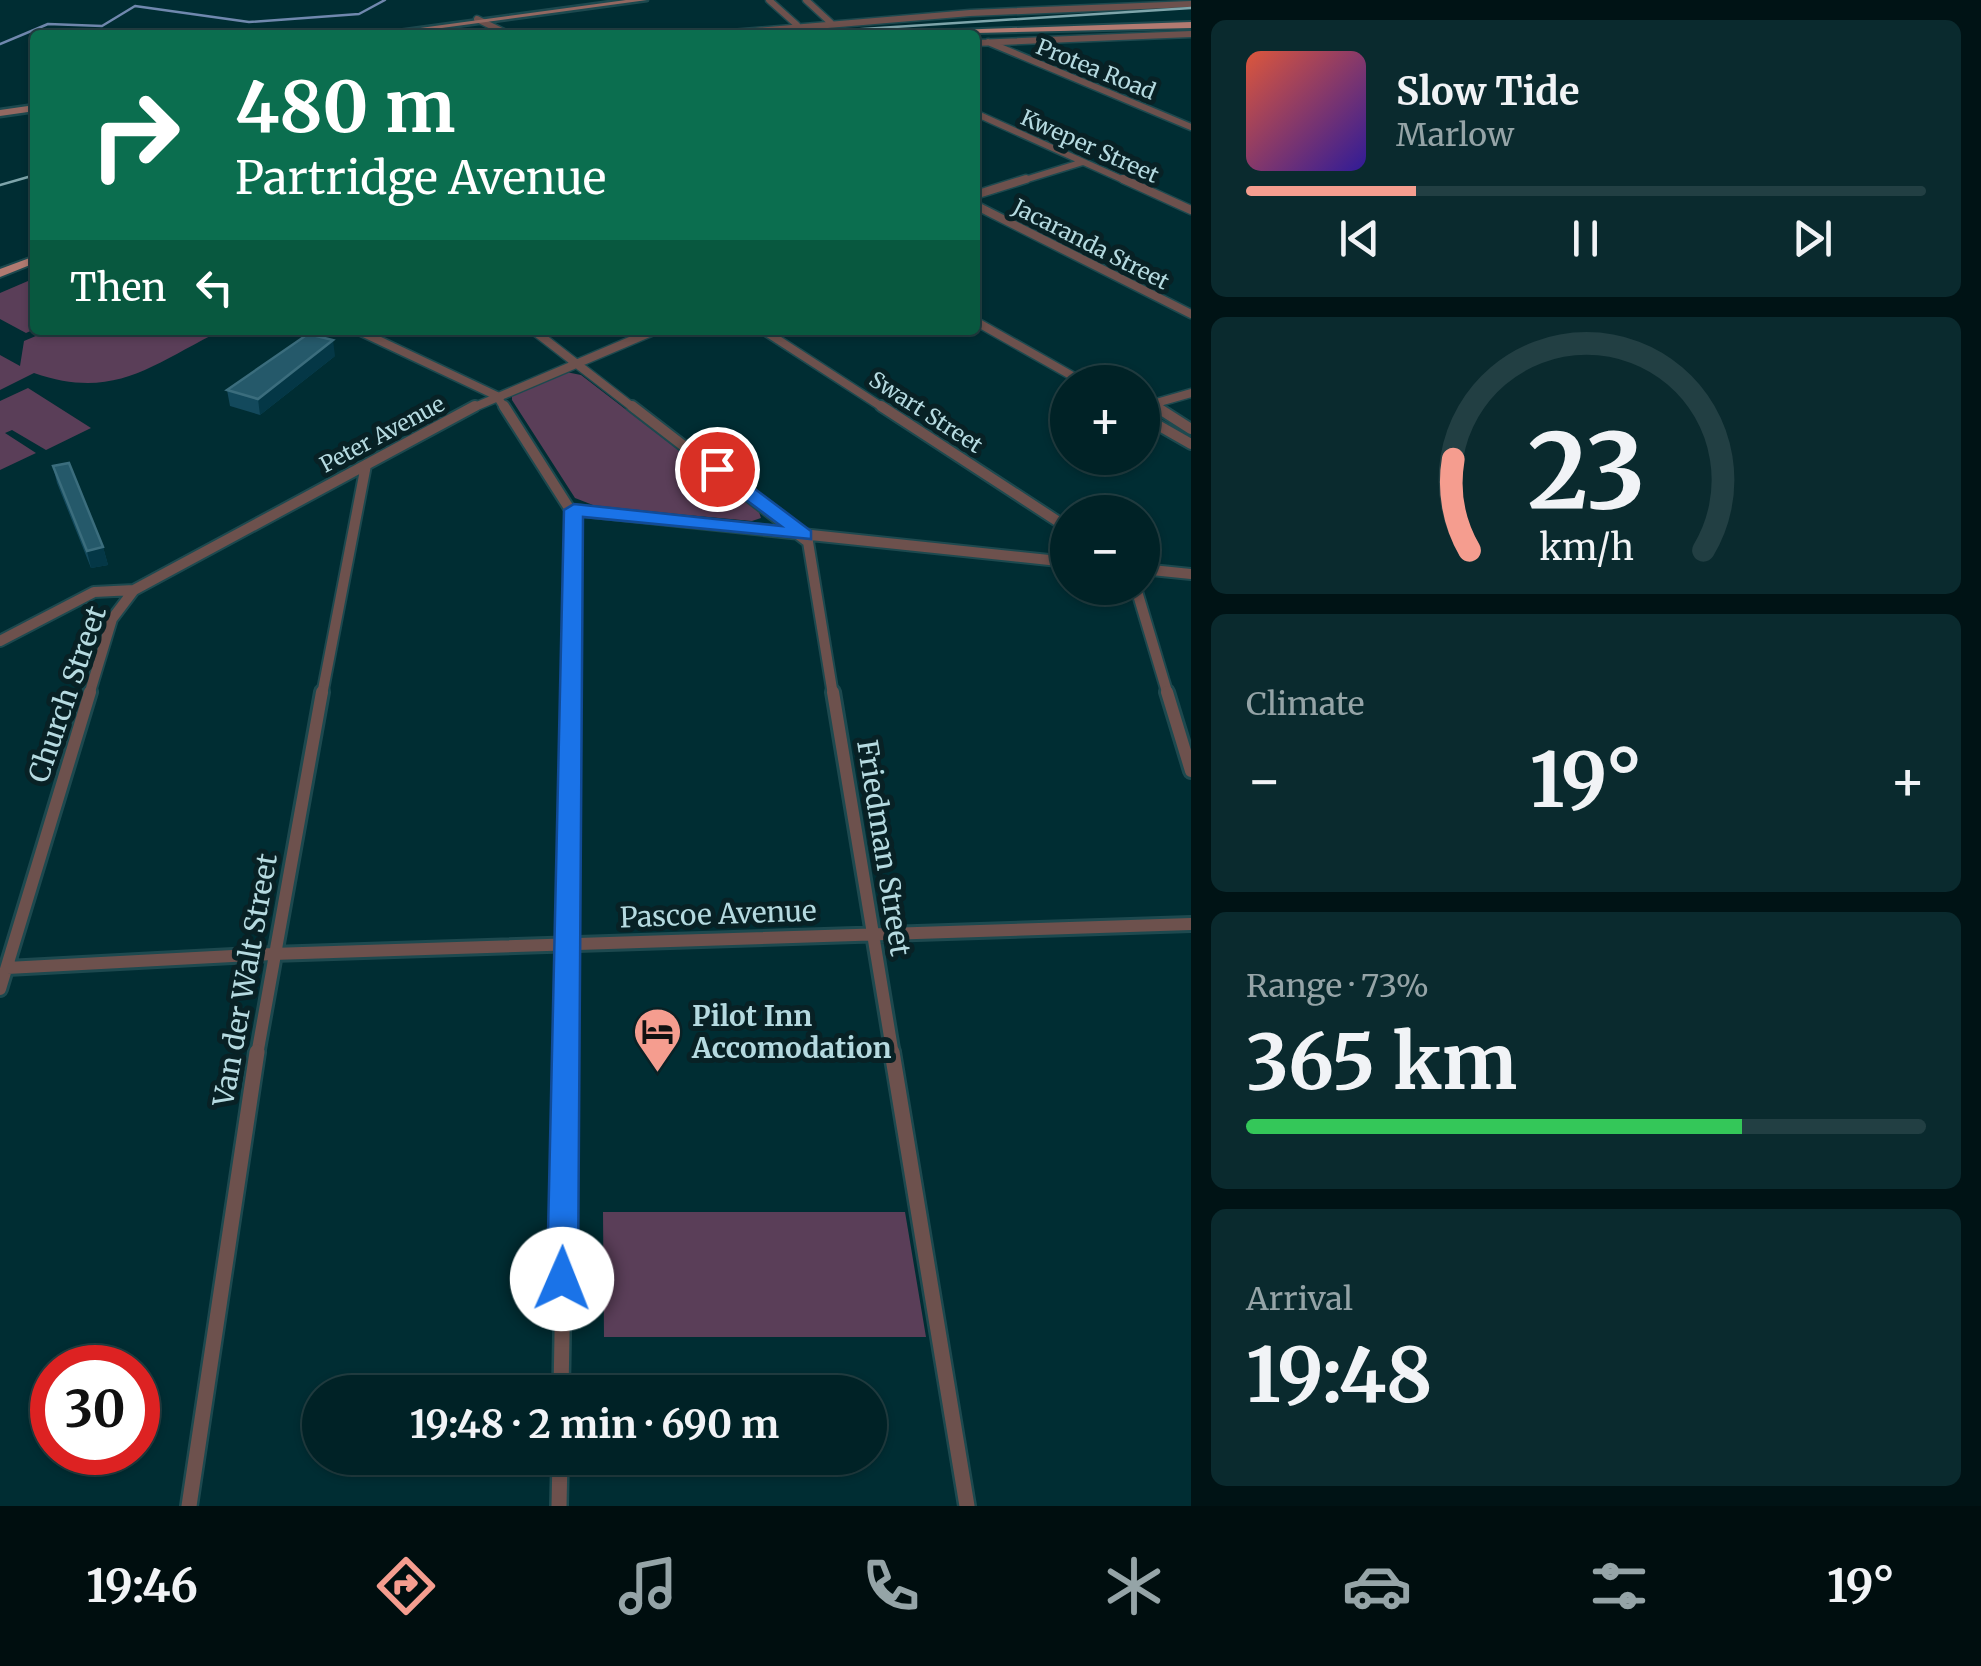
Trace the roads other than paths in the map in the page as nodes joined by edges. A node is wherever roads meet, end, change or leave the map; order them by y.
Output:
1 (643, 0) edge
2 (769, 0) edge
3 (806, 0) edge
4 (1191, 4) edge
5 (480, 20) junction
6 (830, 22) junction
7 (1191, 24) edge
8 (797, 25) junction
9 (409, 30) edge
10 (421, 30) edge
11 (500, 30) edge
12 (752, 30) edge
13 (980, 31) edge
14 (1191, 34) edge
15 (988, 42) junction
16 (980, 43) edge
17 (30, 111) edge
18 (0, 115) edge
19 (980, 115) edge
20 (1191, 126) edge
21 (1083, 162) junction
22 (980, 193) edge
23 (980, 208) edge
24 (1191, 210) edge
25 (30, 250) edge
26 (0, 261) edge
27 (30, 261) edge
28 (0, 273) edge
29 (1191, 314) edge
30 (980, 325) edge
31 (368, 335) edge
32 (540, 335) edge
33 (644, 335) edge
34 (771, 335) edge
35 (576, 363) junction
36 (1052, 365) edge
37 (1191, 394) edge
38 (497, 396) junction
39 (1160, 403) edge
40 (1160, 412) edge
41 (1160, 426) edge
42 (1191, 429) edge
43 (1191, 444) edge
44 (366, 465) junction
45 (574, 510) junction
46 (1050, 516) edge
47 (804, 535) junction
48 (1050, 560) edge
49 (1160, 571) edge
50 (1191, 574) edge
51 (134, 590) junction
52 (1141, 605) edge
53 (0, 642) edge
54 (1191, 771) edge
55 (1191, 924) edge
56 (873, 934) junction
57 (568, 944) junction
58 (272, 954) junction
59 (6, 968) junction
60 (0, 989) edge
61 (560, 1375) edge
62 (560, 1475) edge
63 (189, 1506) edge
64 (559, 1506) edge
65 (967, 1506) edge

1 - 5 street
2 - 8 street
3 - 6 street
4 - 6 street
5 - 9 street
5 - 10 street
5 - 11 street
6 - 8 street
7 - 13 main road
8 - 12 street
14 - 15 street
15 - 16 street
15 - 20 street, Protea Road
17 - 18 street
19 - 21 street, Kweper Street
21 - 22 street
21 - 24 street, Kweper Street
23 - 29 street, Jacaranda Street
25 - 26 main road
27 - 28 main road
30 - 36 street
31 - 38 street
32 - 35 street
33 - 35 street, Peter Avenue
34 - 46 street, Swart Street
35 - 38 street, Peter Avenue
35 - 47 street
37 - 39 street
38 - 44 street, Peter Avenue
38 - 45 street
40 - 42 street
41 - 43 street
44 - 51 street, Peter Avenue
44 - 58 street, Van der Walt Street
45 - 47 street
45 - 57 street
47 - 48 street
47 - 56 street, Friedman Street
49 - 50 street
51 - 53 street
51 - 59 street, Church Street
52 - 54 street
55 - 56 street, Pascoe Avenue
56 - 57 street, Pascoe Avenue
56 - 65 street, Friedman Street
57 - 58 street, Pascoe Avenue
57 - 61 street
58 - 59 street, Pascoe Avenue
58 - 63 street, Van der Walt Street
59 - 60 street, Church Street
62 - 64 street

